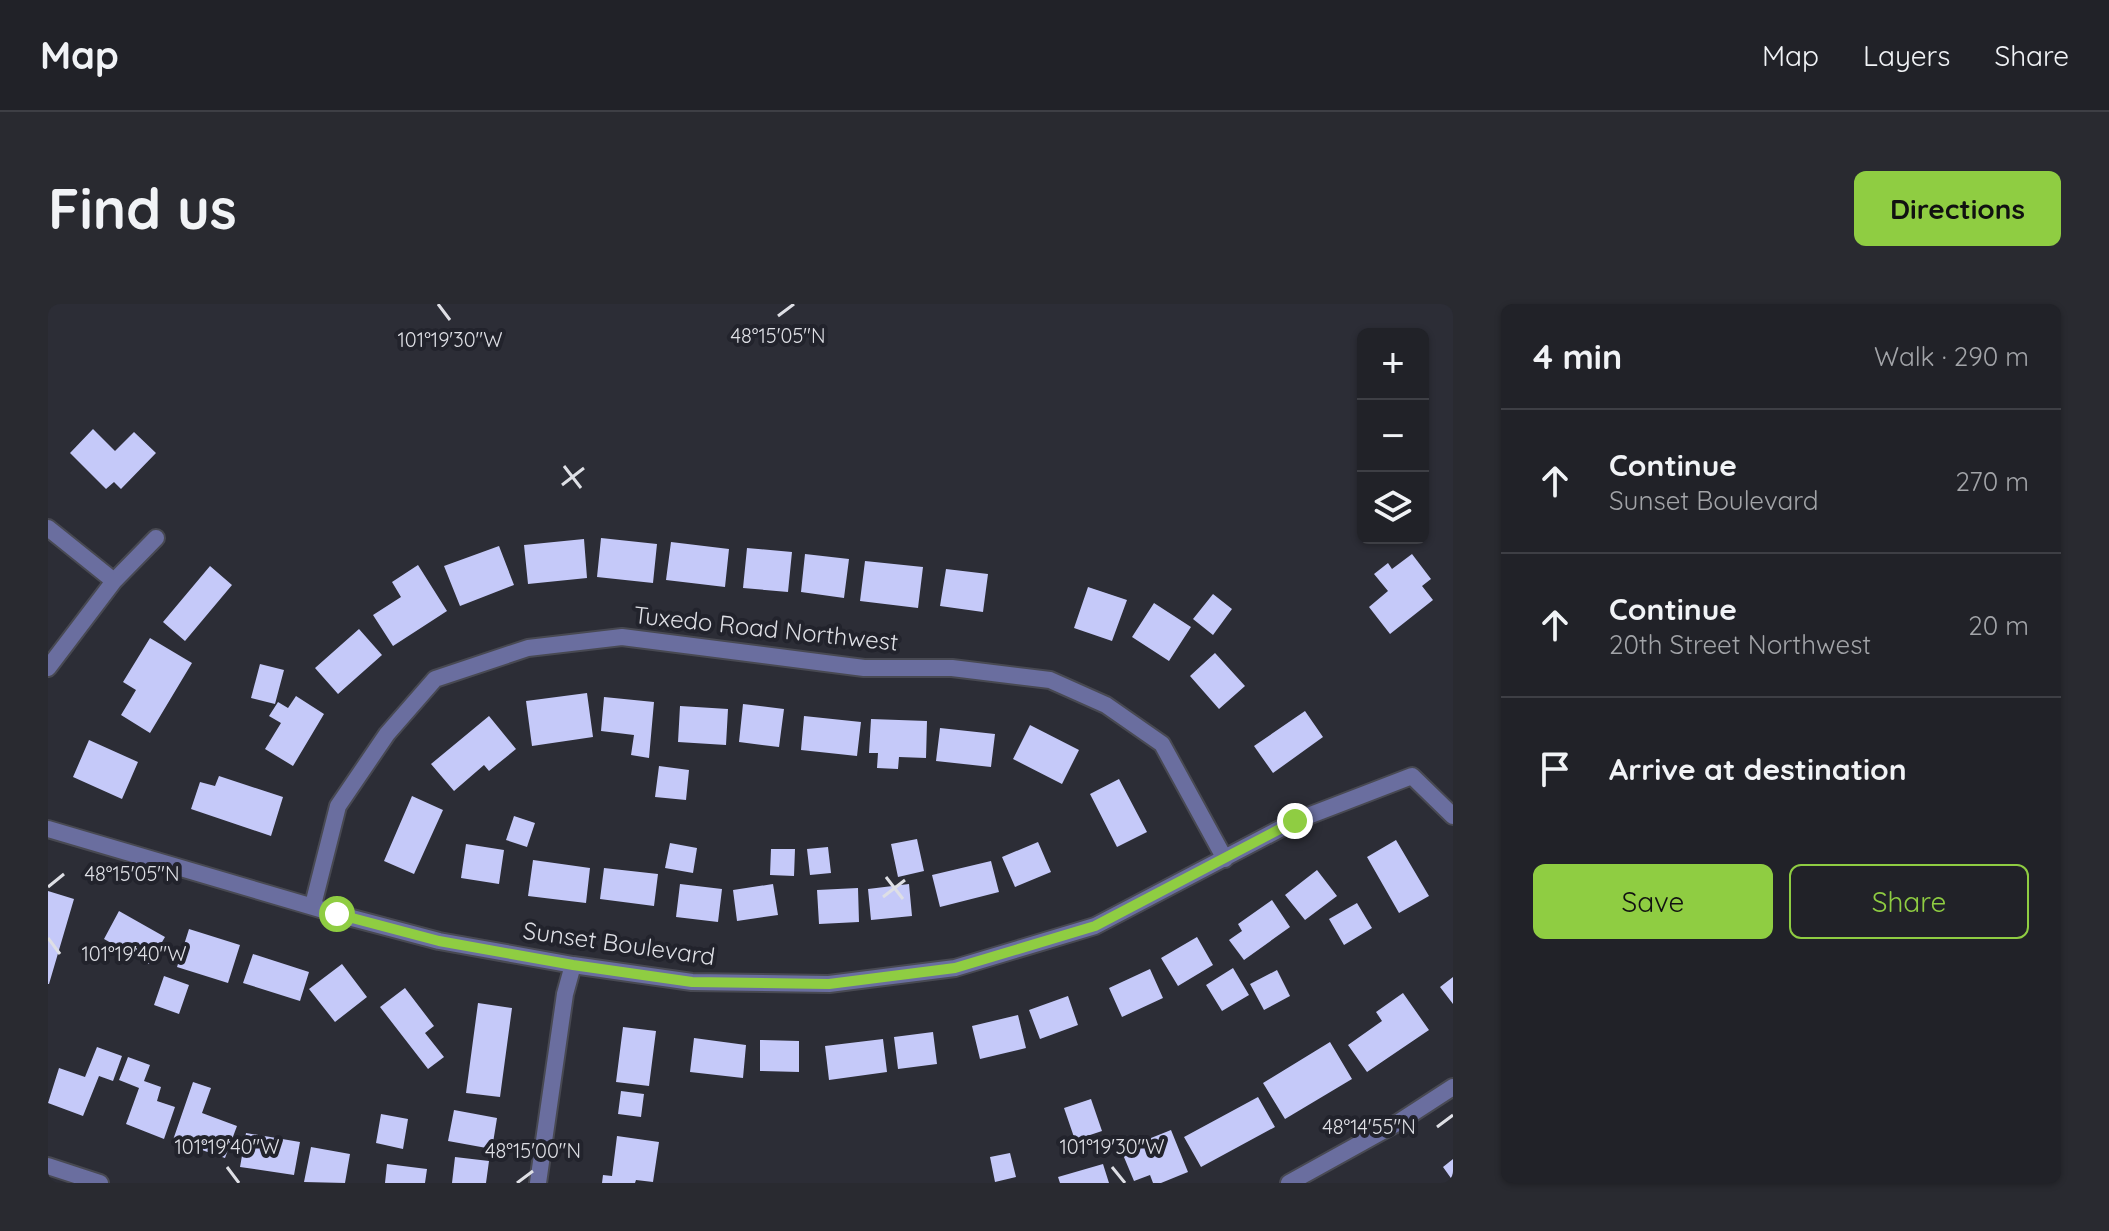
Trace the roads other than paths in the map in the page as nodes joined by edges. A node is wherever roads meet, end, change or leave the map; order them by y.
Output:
1 (48, 528) edge
2 (156, 538) dead end
3 (114, 581) junction
4 (48, 668) edge
5 (1453, 816) edge
6 (48, 829) edge
7 (1225, 859) junction
8 (313, 905) junction
9 (573, 965) junction
10 (1453, 1087) edge
11 (48, 1166) edge
12 (100, 1183) edge
13 (538, 1183) edge
14 (1289, 1183) edge

1 - 3 street
2 - 3 street
3 - 4 street
5 - 7 street, Sunset Boulevard
6 - 8 street, Sunset Boulevard
7 - 8 street, Tuxedo Road Northwest
7 - 9 street, Sunset Boulevard
8 - 9 street, Sunset Boulevard
9 - 13 street
10 - 14 street
11 - 12 street

